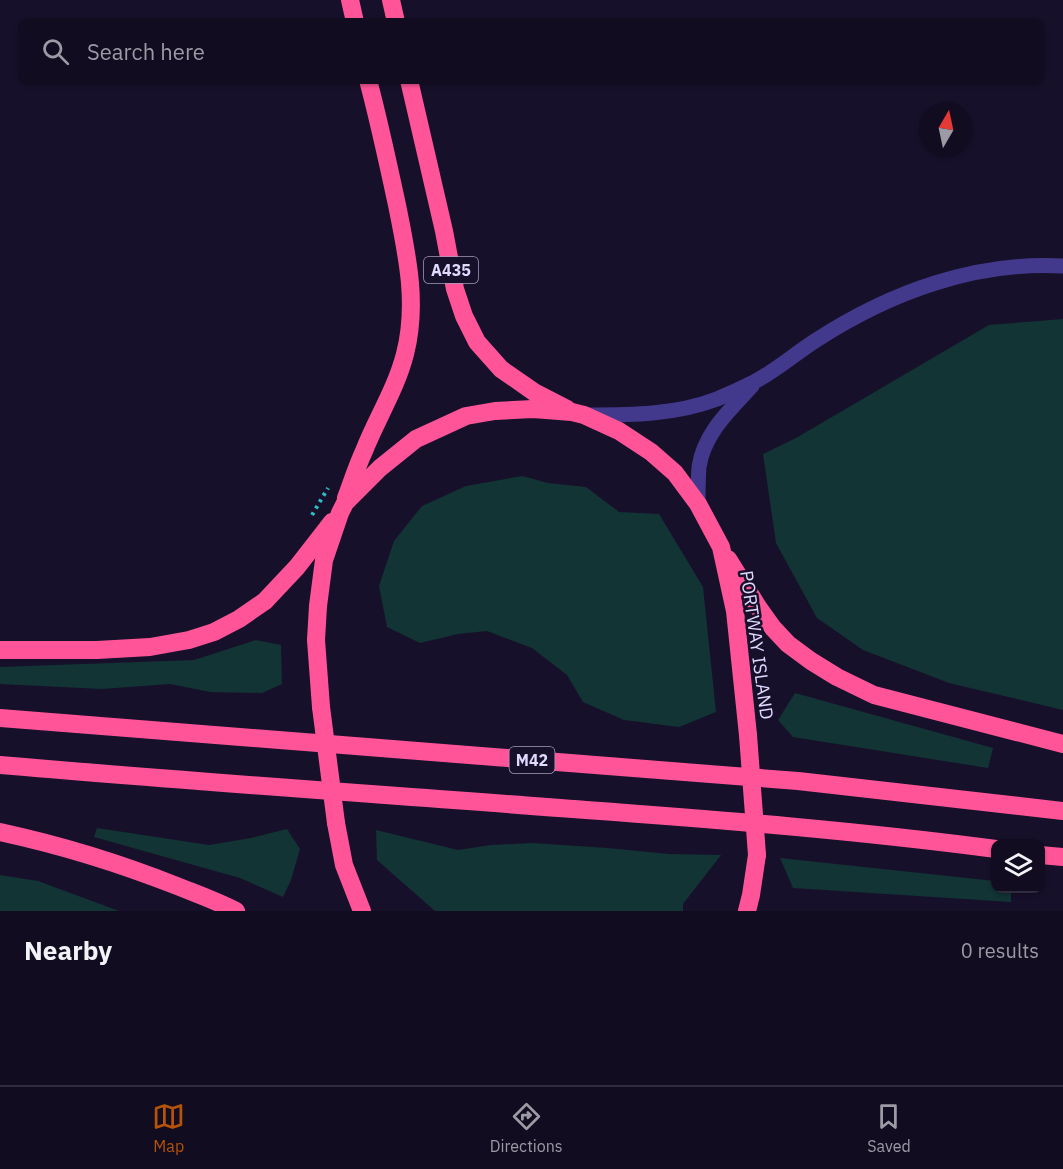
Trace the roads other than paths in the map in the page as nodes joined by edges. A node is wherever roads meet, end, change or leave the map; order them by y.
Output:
1 (350, 0) edge
2 (391, 0) edge
3 (354, 18) edge
4 (395, 18) edge
5 (369, 84) edge
6 (410, 84) edge
7 (1063, 266) edge
8 (756, 382) junction
9 (578, 413) junction
10 (698, 504) junction
11 (342, 508) junction
12 (721, 547) junction
13 (0, 650) edge
14 (0, 718) edge
15 (1063, 744) edge
16 (0, 765) edge
17 (1063, 811) edge
18 (0, 832) edge
19 (991, 848) edge
20 (1045, 856) edge
21 (1063, 858) edge
22 (236, 911) edge
23 (362, 911) edge
24 (747, 911) edge

1 - 3 highway
2 - 4 highway
5 - 11 highway, A435
6 - 9 highway, A435
7 - 8 street
8 - 9 street
8 - 10 street
9 - 10 highway, PORTWAY ISLAND
9 - 11 highway, PORTWAY ISLAND
10 - 12 highway, PORTWAY ISLAND
11 - 13 highway
11 - 23 highway, PORTWAY ISLAND, bridge
12 - 15 highway
12 - 24 highway, PORTWAY ISLAND, bridge
14 - 17 highway, M42
16 - 19 highway
18 - 22 highway
20 - 21 highway

